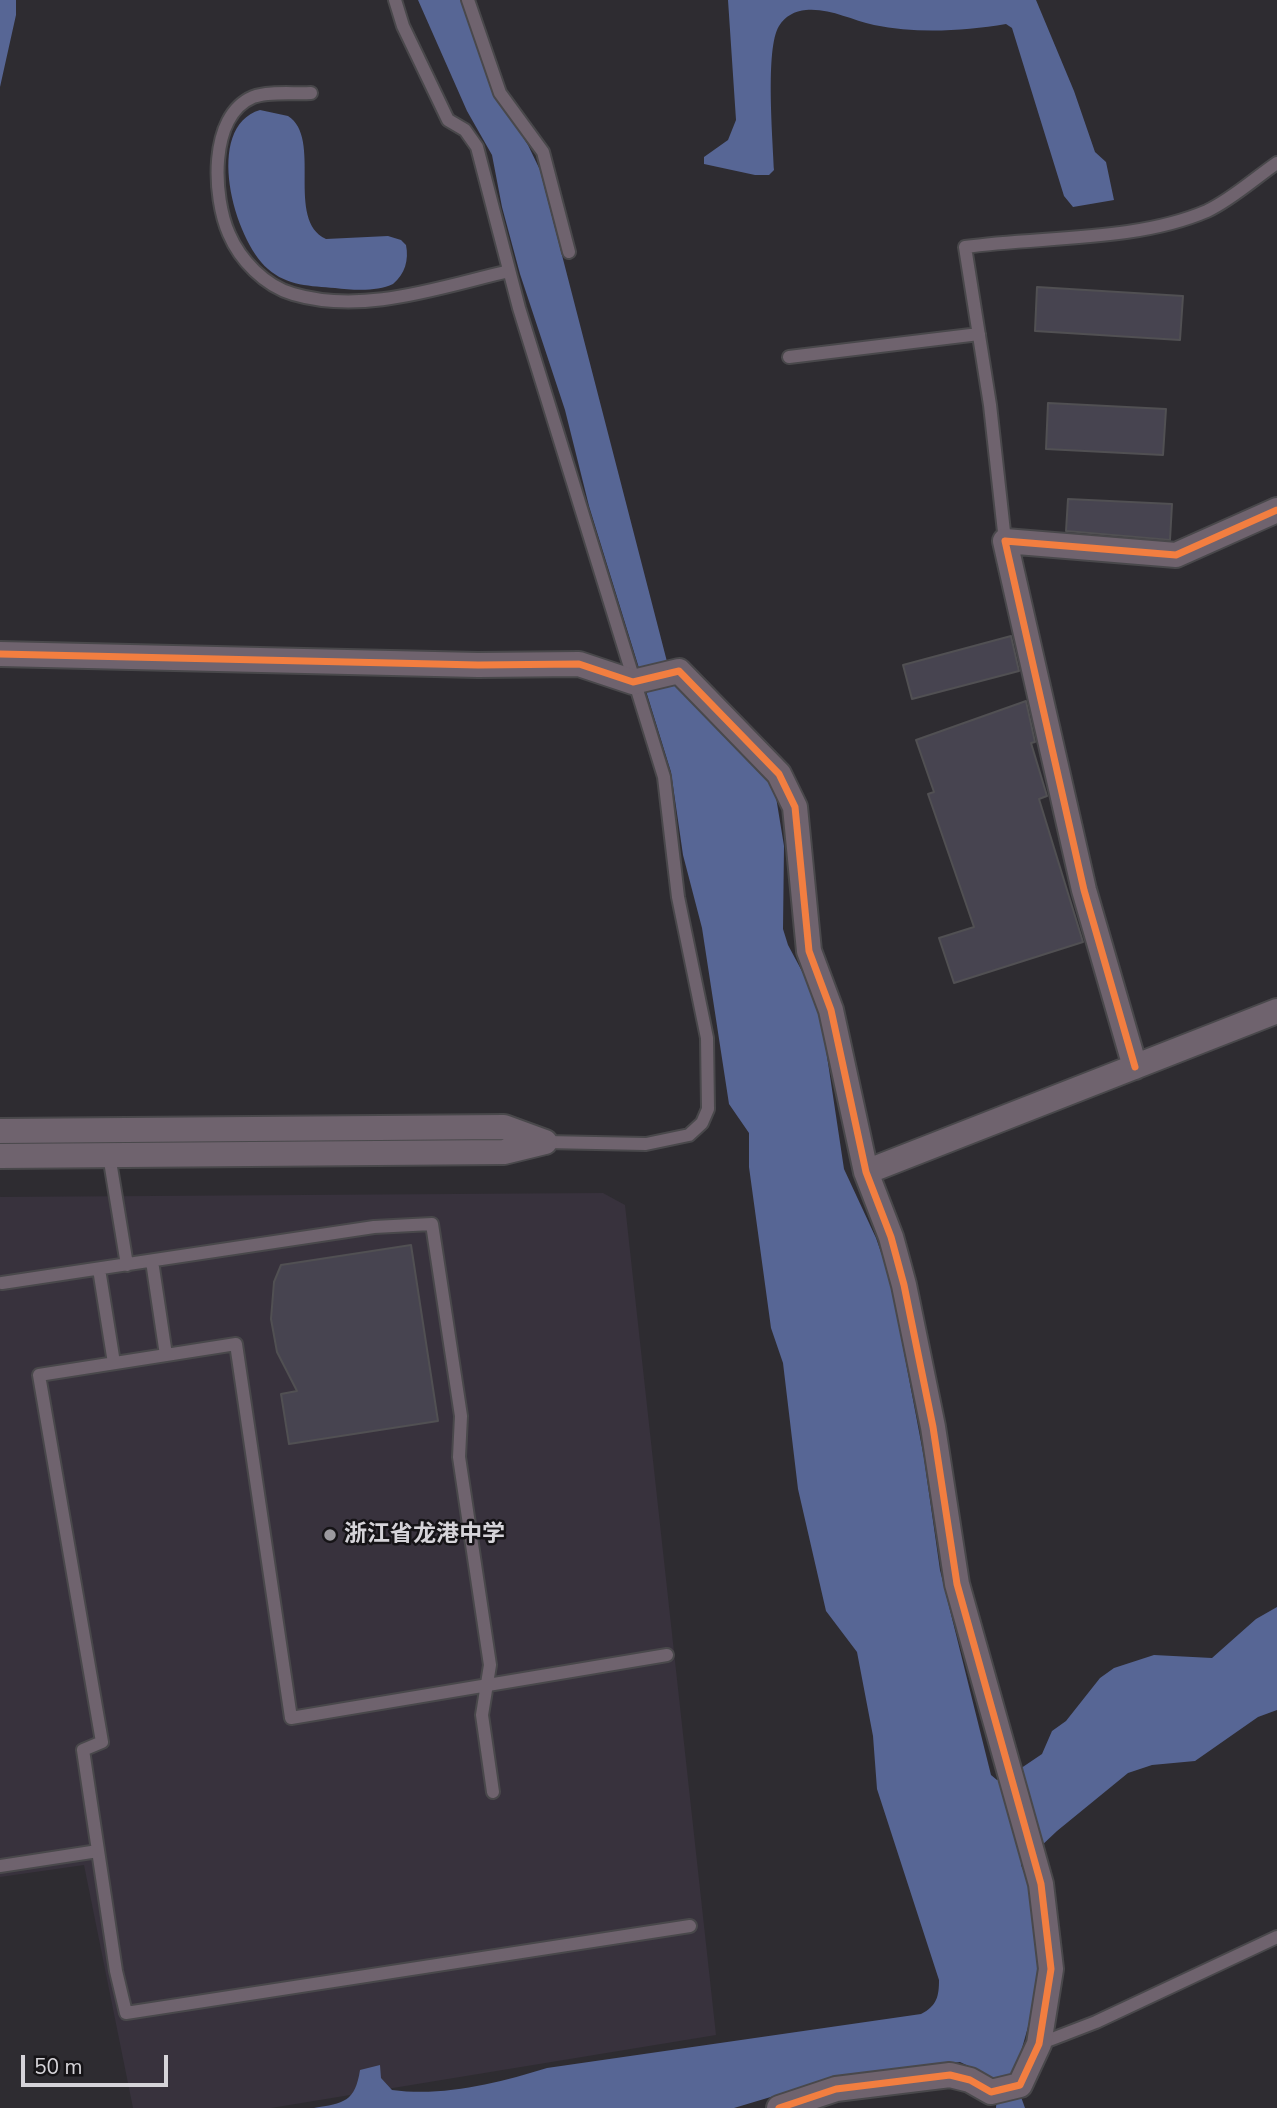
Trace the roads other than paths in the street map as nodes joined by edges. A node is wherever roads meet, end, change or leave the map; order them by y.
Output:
1 (395, 0) edge
2 (468, 0) edge
3 (311, 93) dead end
4 (1277, 163) edge
5 (569, 252) dead end
6 (509, 271) junction
7 (979, 334) junction
8 (789, 357) dead end
9 (1277, 510) edge
10 (1006, 541) junction
11 (0, 654) edge
12 (633, 682) junction
13 (1277, 1011) edge
14 (1135, 1067) junction
15 (0, 1131) edge
16 (545, 1142) junction
17 (109, 1155) junction
18 (0, 1156) edge
19 (866, 1172) junction
20 (152, 1261) junction
21 (127, 1265) junction
22 (99, 1269) junction
23 (2, 1283) dead end
24 (166, 1355) junction
25 (114, 1363) junction
26 (667, 1656) dead end
27 (485, 1685) junction
28 (494, 1792) dead end
29 (98, 1851) junction
30 (0, 1866) edge
31 (690, 1926) dead end
32 (1277, 1937) edge
33 (1039, 2044) junction
34 (779, 2108) edge

1 - 6 lane
2 - 5 lane
3 - 6 lane
4 - 7 lane
6 - 12 lane
7 - 8 lane
7 - 10 lane
9 - 10 street
10 - 14 street
11 - 12 street
12 - 16 lane
12 - 19 street
13 - 14 street
14 - 19 street
15 - 16 street
16 - 17 street
17 - 18 street
17 - 21 lane
19 - 33 street
20 - 21 lane
20 - 24 lane
20 - 27 lane
21 - 22 lane
22 - 23 lane
22 - 25 lane
24 - 25 lane
24 - 27 lane
25 - 29 lane
26 - 27 lane
27 - 28 lane
29 - 30 lane
29 - 31 lane
32 - 33 lane
33 - 34 street

